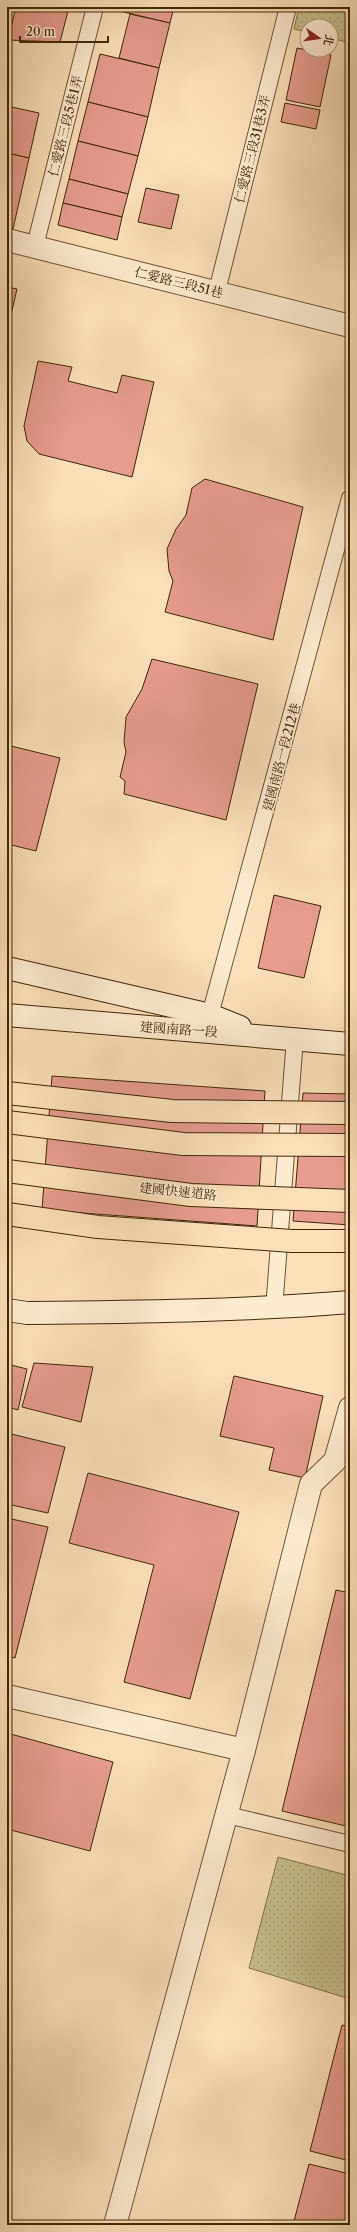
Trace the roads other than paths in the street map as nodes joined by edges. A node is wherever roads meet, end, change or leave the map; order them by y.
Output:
1 (95, 7) edge
2 (288, 7) edge
3 (7, 240) edge
4 (35, 246) junction
5 (217, 291) junction
6 (350, 326) edge
7 (350, 498) edge
8 (7, 968) edge
9 (7, 1015) edge
10 (210, 1015) junction
11 (260, 1035) junction
12 (295, 1038) junction
13 (350, 1044) edge
14 (7, 1093) edge
15 (350, 1113) edge
16 (7, 1122) edge
17 (350, 1145) edge
18 (7, 1171) edge
19 (350, 1200) edge
20 (7, 1214) edge
21 (350, 1242) edge
22 (350, 1302) edge
23 (274, 1309) junction
24 (7, 1310) edge
25 (350, 1408) edge
26 (7, 1696) edge
27 (244, 1750) junction
28 (227, 1815) junction
29 (350, 1844) edge
30 (115, 2225) edge

1 - 4 lane, 仁愛路三段5巷1弄
2 - 5 lane, 仁愛路三段31巷3弄
3 - 4 street, 仁愛路三段51巷
4 - 5 street, 仁愛路三段51巷
5 - 6 street, 仁愛路三段51巷
7 - 10 lane, 建國南路一段212巷
8 - 10 street
9 - 11 street, 建國南路一段
10 - 11 street
11 - 12 street, 建國南路一段
12 - 13 street, 建國南路一段
12 - 23 lane
14 - 15 highway, bridge
16 - 17 highway, bridge
18 - 19 highway, 建國快速道路, bridge
20 - 21 highway, bridge
22 - 23 street
23 - 24 street
25 - 27 street
26 - 27 street
27 - 28 street
28 - 29 lane
28 - 30 street

